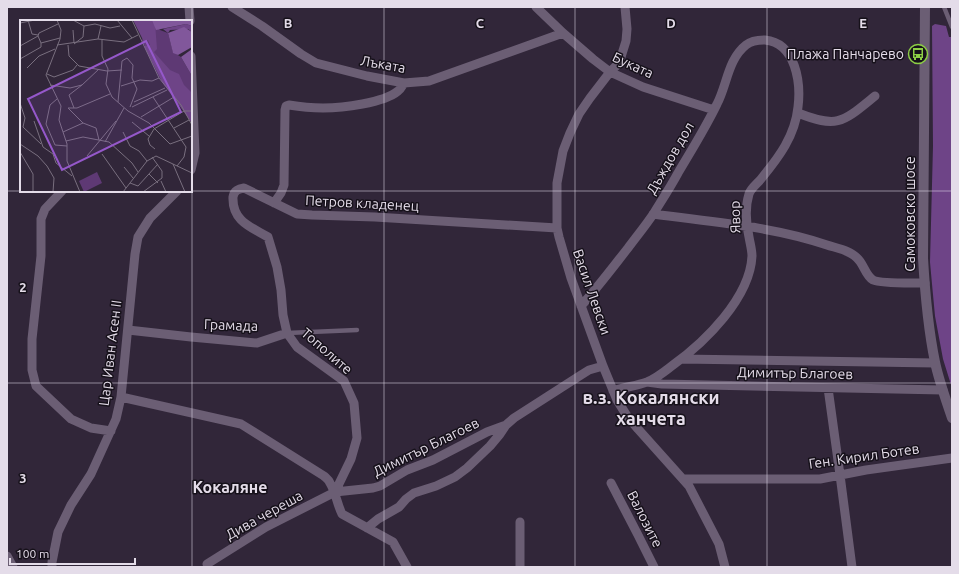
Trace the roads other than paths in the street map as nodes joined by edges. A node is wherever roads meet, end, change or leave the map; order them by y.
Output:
1 (190, 7) edge
2 (232, 7) edge
3 (536, 7) edge
4 (625, 7) edge
5 (925, 7) edge
6 (944, 7) edge
7 (190, 20) edge
8 (952, 27) edge
9 (563, 33) junction
10 (780, 46) joint
11 (610, 72) junction
12 (404, 83) junction
13 (192, 95) edge
14 (875, 96) dead end
15 (714, 110) junction
16 (798, 113) junction
17 (192, 166) edge
18 (61, 192) edge
19 (176, 192) edge
20 (274, 203) junction
21 (653, 214) junction
22 (747, 227) junction
23 (557, 228) junction
24 (268, 237) joint
25 (925, 283) junction
26 (581, 306) junction
27 (128, 330) junction
28 (357, 330) dead end
29 (287, 333) junction
30 (681, 359) junction
31 (935, 363) junction
32 (603, 366) junction
33 (647, 382) junction
34 (828, 388) junction
35 (613, 390) junction
36 (943, 390) junction
37 (121, 397) junction
38 (952, 418) edge
39 (506, 425) junction
40 (111, 431) junction
41 (952, 458) edge
42 (840, 475) junction
43 (684, 479) junction
44 (610, 484) dead end
45 (335, 492) junction
46 (520, 522) dead end
47 (367, 528) junction
48 (7, 556) edge
49 (207, 564) dead end
50 (13, 567) edge
51 (52, 567) edge
52 (407, 567) edge
53 (520, 567) edge
54 (654, 567) edge
55 (725, 567) edge
56 (852, 567) edge

1 - 7 street
2 - 12 street, Лъката
3 - 9 street, Буката
4 - 11 street, Васил Левски
5 - 25 main road, Самоковско шосе
6 - 8 lane
9 - 11 street, Буката
9 - 12 street, Лъката
10 - 15 street, Дъждов дол
10 - 16 street, Явор
11 - 15 street, Буката
11 - 23 street, Васил Левски
12 - 20 street
13 - 17 street
14 - 16 street
15 - 21 street, Дъждов дол
16 - 22 street, Явор
18 - 40 street
19 - 27 street, Цар Иван Асен II
20 - 23 street, Петров кладенец
20 - 24 street, Петров кладенец
21 - 22 street
21 - 26 street, Дъждов дол
22 - 25 street
22 - 30 street, Явор
23 - 26 street, Васил Левски
24 - 29 street, Тополите
25 - 31 main road, Самоковско шосе
26 - 32 street, Васил Левски
27 - 29 street, Грамада
27 - 37 street, Цар Иван Асен II
28 - 29 lane, Грамада
29 - 45 street, Тополите
30 - 31 street, Димитър Благоев
30 - 33 street, Димитър Благоев
31 - 36 main road, Самоковско шосе
32 - 35 street, Васил Левски
32 - 39 street, Димитър Благоев
33 - 34 street, Димитър Благоев
33 - 35 street, Димитър Благоев
34 - 36 street, Димитър Благоев
34 - 42 street
35 - 43 street, Васил Левски
36 - 38 main road, Самоковско шосе
37 - 40 street, Цар Иван Асен II
37 - 45 street
39 - 45 street, Димитър Благоев
39 - 47 street, Димитър Благоев
40 - 51 street, Цар Иван Асен II
41 - 42 street, Ген. Кирил Ботев
42 - 43 street, Ген. Кирил Ботев
42 - 56 street
43 - 55 street, Васил Левски
44 - 54 street, Валозите
45 - 47 street
45 - 49 street, Дива череша
46 - 53 street
47 - 52 street
48 - 50 street

